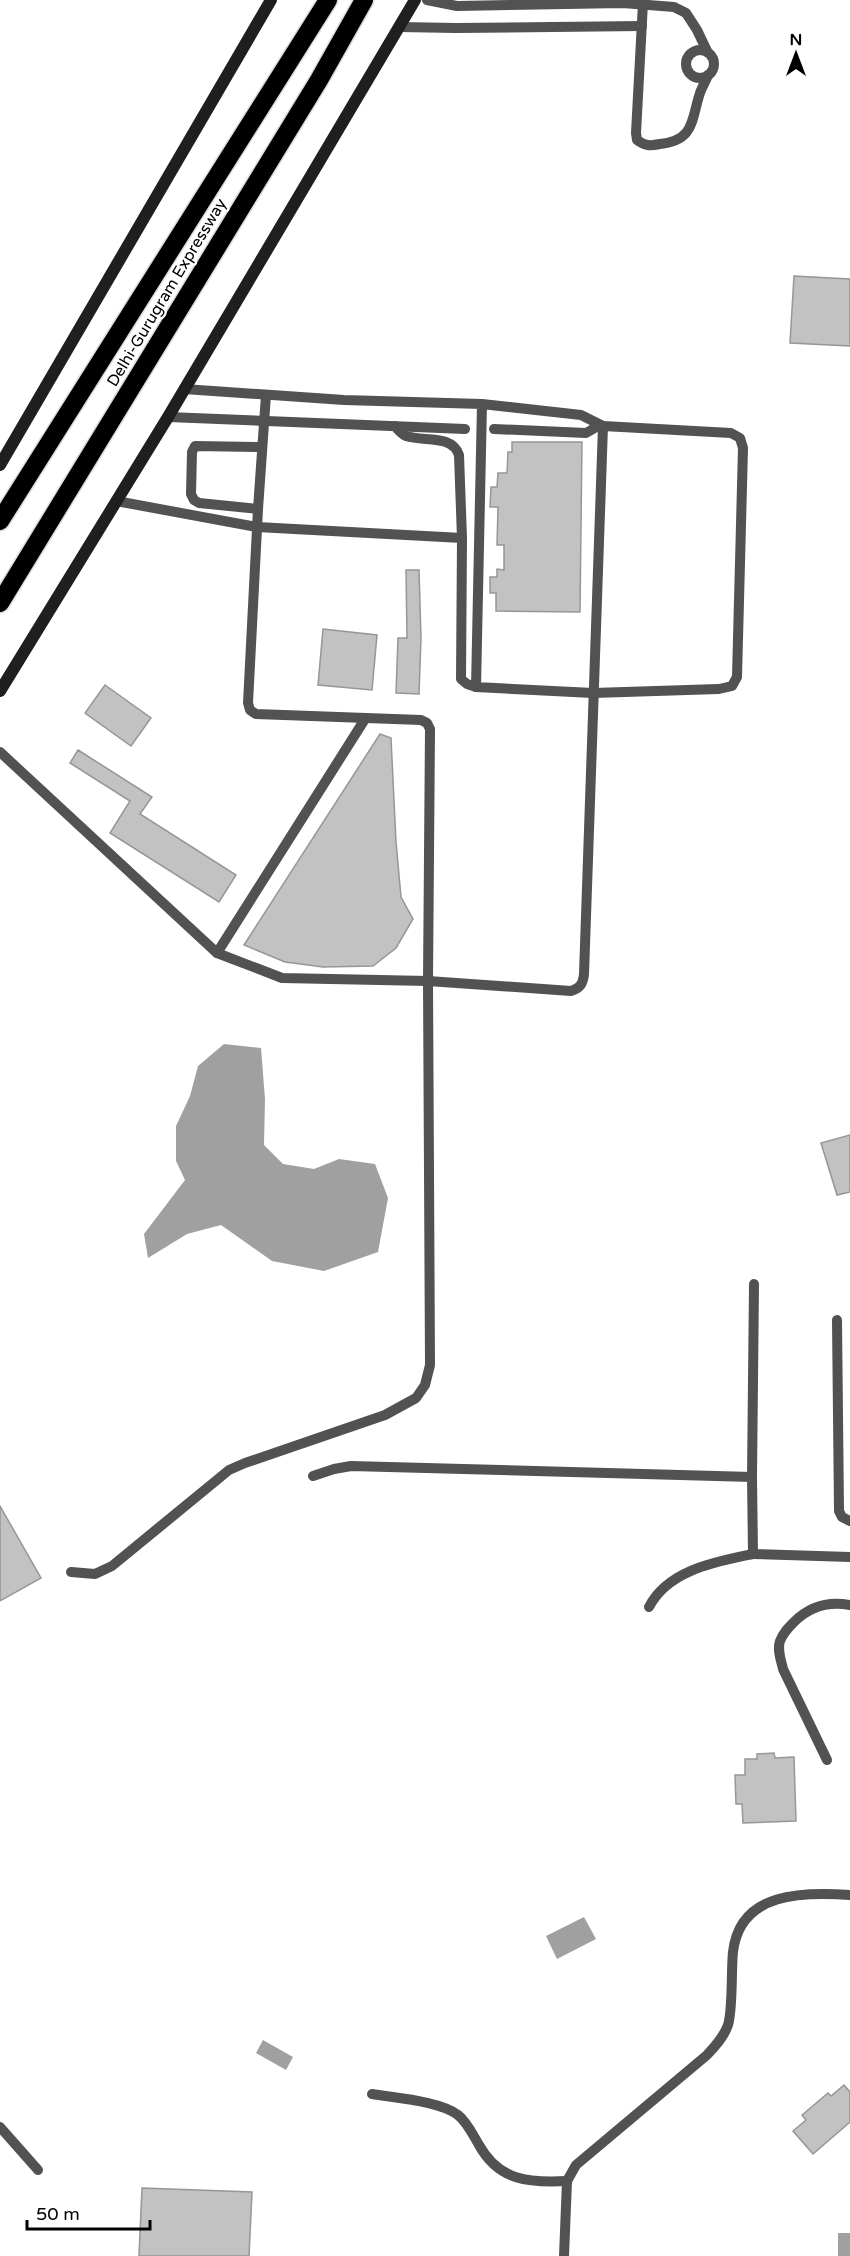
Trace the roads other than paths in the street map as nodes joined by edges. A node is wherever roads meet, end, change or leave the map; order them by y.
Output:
1 (271, 0) edge
2 (328, 0) edge
3 (364, 0) edge
4 (415, 0) edge
5 (427, 0) edge
6 (643, 3) junction
7 (457, 6) junction
8 (642, 26) junction
9 (399, 27) junction
10 (456, 28) junction
11 (697, 30) junction
12 (707, 51) junction
13 (693, 52) junction
14 (708, 75) junction
15 (695, 76) junction
16 (700, 92) junction
17 (184, 389) junction
18 (266, 395) junction
19 (482, 404) junction
20 (168, 417) junction
21 (264, 420) junction
22 (602, 425) junction
23 (395, 426) junction
24 (465, 429) dead end
25 (494, 429) dead end
26 (262, 447) junction
27 (0, 465) edge
28 (116, 501) junction
29 (258, 509) junction
30 (0, 521) edge
31 (257, 527) junction
32 (462, 538) junction
33 (0, 603) edge
34 (476, 687) junction
35 (0, 691) edge
36 (592, 693) junction
37 (365, 719) junction
38 (0, 752) edge
39 (217, 953) junction
40 (428, 981) junction
41 (754, 1284) dead end
42 (837, 1320) dead end
43 (314, 1476) dead end
44 (752, 1477) junction
45 (850, 1521) edge
46 (753, 1554) junction
47 (850, 1557) edge
48 (71, 1572) dead end
49 (850, 1605) edge
50 (649, 1607) dead end
51 (827, 1760) dead end
52 (850, 1895) edge
53 (372, 2094) dead end
54 (0, 2127) edge
55 (39, 2170) dead end
56 (567, 2181) junction
57 (564, 2256) edge

1 - 27 main road
2 - 30 highway, Delhi-Gurugram Expressway
3 - 33 highway, Delhi-Gurugram Expressway
4 - 9 main road
5 - 7 lane
6 - 7 lane
6 - 8 lane
6 - 11 lane
7 - 10 lane
8 - 10 lane
8 - 16 lane
9 - 10 lane
9 - 17 main road
11 - 12 lane
11 - 13 lane
12 - 13 lane
12 - 14 lane
13 - 15 lane
14 - 15 lane
14 - 16 lane
15 - 16 lane
17 - 18 lane
17 - 20 main road
18 - 19 lane
18 - 21 lane
19 - 22 lane
19 - 34 lane
20 - 21 lane
20 - 28 main road
21 - 23 lane
21 - 26 lane
22 - 25 lane
22 - 36 lane
22 - 36 lane
23 - 24 lane
23 - 32 lane
26 - 29 lane
26 - 29 lane
28 - 31 lane
28 - 35 main road
29 - 31 lane
31 - 32 lane
31 - 37 lane
32 - 34 lane
34 - 36 lane
36 - 40 lane
37 - 39 lane
37 - 40 lane
38 - 39 lane
39 - 40 lane
40 - 48 lane
41 - 44 lane
42 - 45 lane
43 - 44 lane
44 - 46 lane
46 - 47 lane
46 - 50 lane
49 - 51 lane
52 - 56 lane
53 - 56 lane
54 - 55 lane
56 - 57 lane

